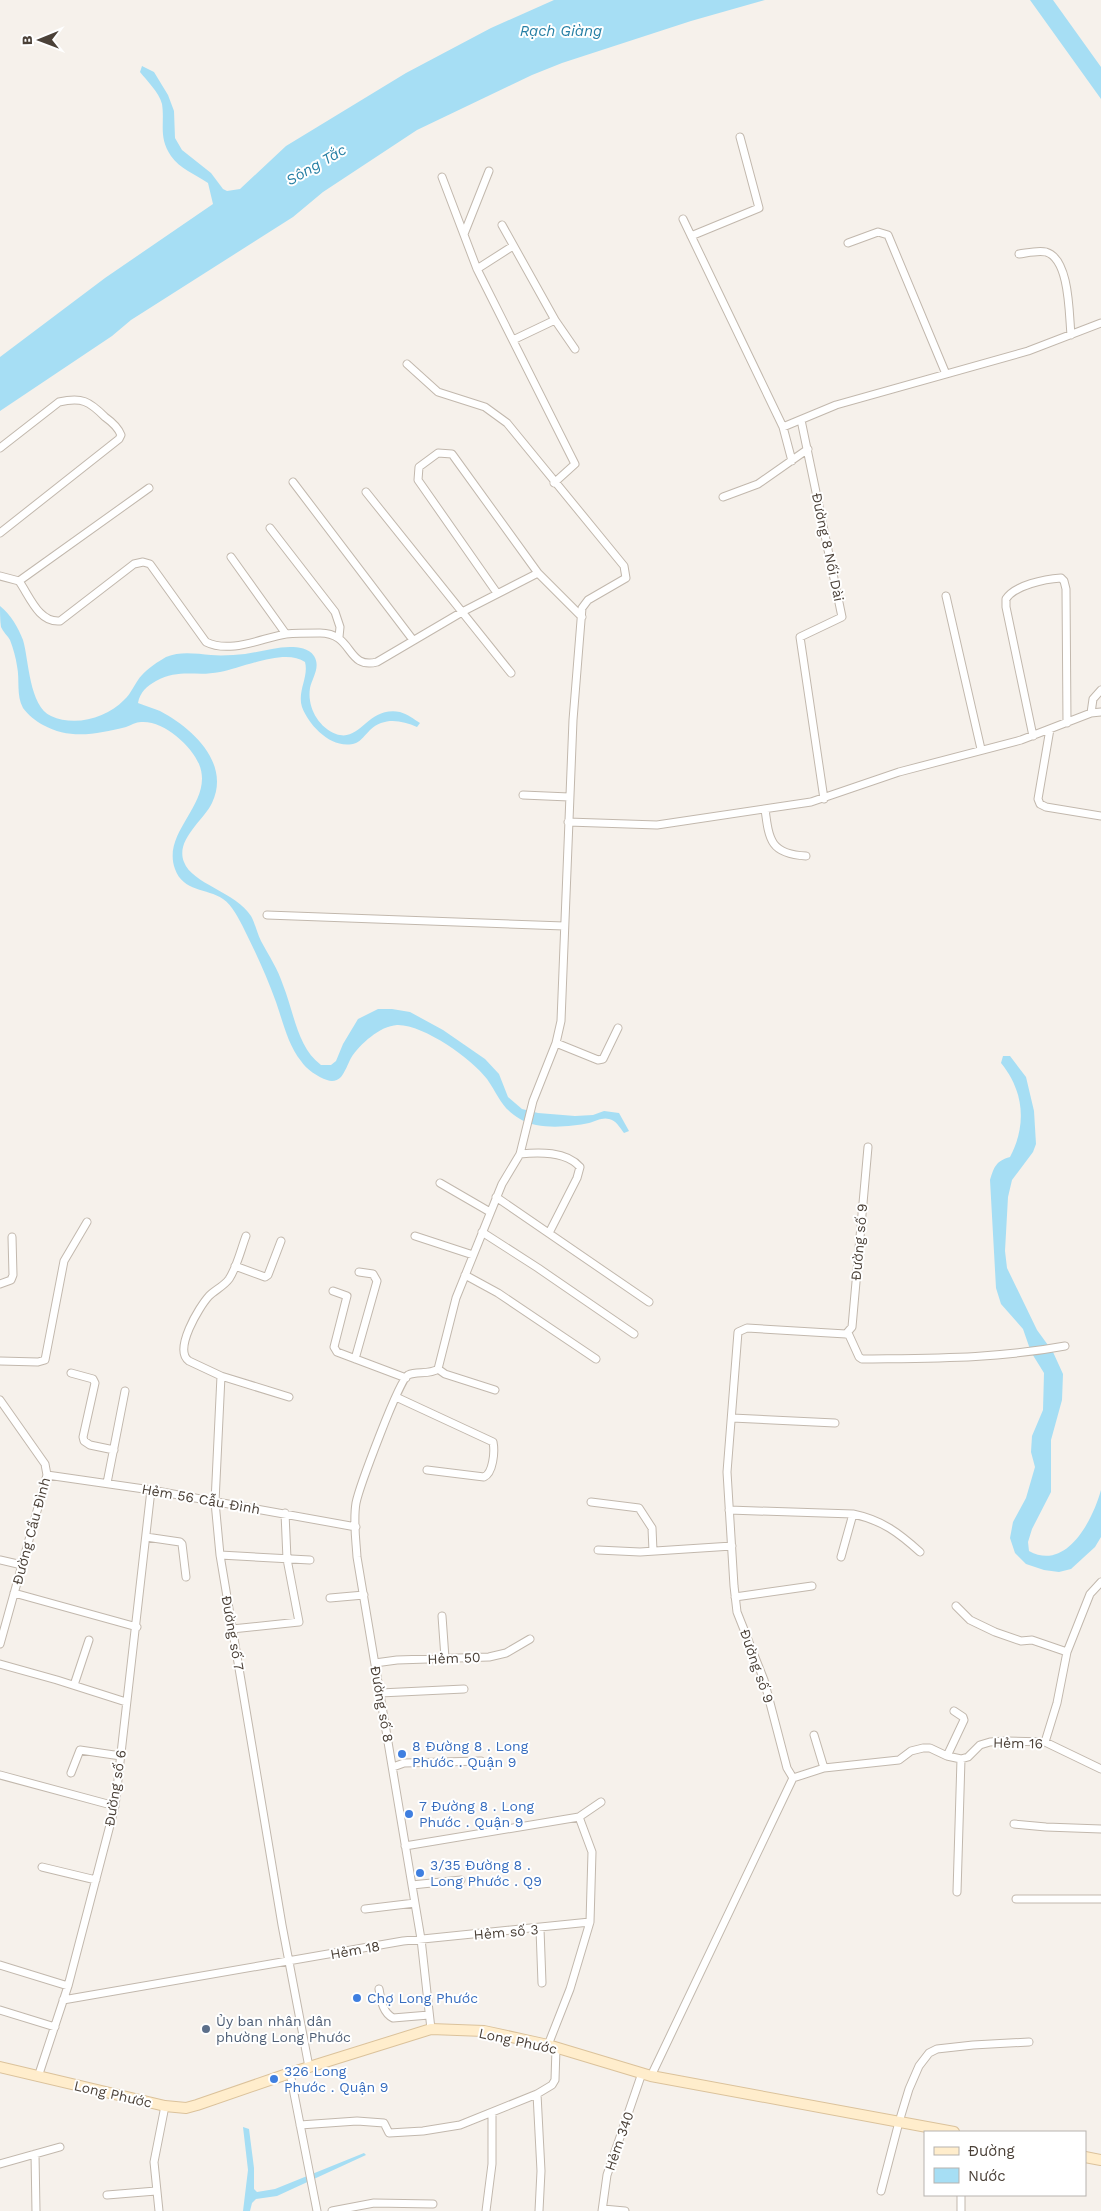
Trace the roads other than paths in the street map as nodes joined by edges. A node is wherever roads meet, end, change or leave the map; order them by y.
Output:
1 (740, 137) dead end
2 (488, 171) dead end
3 (442, 177) dead end
4 (683, 219) dead end
5 (502, 225) dead end
6 (464, 234) junction
7 (691, 236) junction
8 (848, 243) dead end
9 (513, 246) junction
10 (1019, 254) dead end
11 (477, 269) junction
12 (555, 320) junction
13 (1101, 323) edge
14 (1071, 335) junction
15 (513, 340) junction
16 (575, 349) dead end
17 (407, 364) dead end
18 (946, 374) junction
19 (801, 420) junction
20 (783, 427) junction
21 (0, 448) edge
22 (808, 449) junction
23 (792, 461) junction
24 (293, 482) dead end
25 (554, 483) junction
26 (149, 488) dead end
27 (366, 492) dead end
28 (723, 497) dead end
29 (270, 528) dead end
30 (0, 532) edge
31 (231, 557) dead end
32 (538, 573) junction
33 (0, 576) edge
34 (19, 582) junction
35 (497, 593) junction
36 (946, 596) dead end
37 (462, 612) junction
38 (582, 617) junction
39 (286, 634) junction
40 (339, 637) junction
41 (413, 640) junction
42 (511, 673) dead end
43 (1101, 690) edge
44 (1101, 712) edge
45 (1091, 713) junction
46 (1066, 723) junction
47 (1050, 729) junction
48 (1033, 736) junction
49 (981, 749) junction
50 (523, 795) dead end
51 (569, 797) junction
52 (824, 799) junction
53 (765, 809) junction
54 (1101, 816) edge
55 (568, 822) junction
56 (806, 856) dead end
57 (267, 915) dead end
58 (564, 926) junction
59 (618, 1028) dead end
60 (556, 1043) junction
61 (868, 1148) dead end
62 (520, 1154) junction
63 (440, 1183) dead end
64 (496, 1198) junction
65 (490, 1212) junction
66 (87, 1222) dead end
67 (482, 1232) junction
68 (550, 1234) junction
69 (246, 1236) dead end
70 (415, 1236) dead end
71 (12, 1237) dead end
72 (280, 1241) dead end
73 (473, 1255) junction
74 (235, 1266) junction
75 (359, 1272) dead end
76 (465, 1275) junction
77 (0, 1284) edge
78 (334, 1290) dead end
79 (649, 1302) dead end
80 (634, 1334) dead end
81 (846, 1334) junction
82 (1065, 1346) dead end
83 (355, 1359) junction
84 (596, 1359) dead end
85 (0, 1361) edge
86 (438, 1369) junction
87 (72, 1373) dead end
88 (221, 1376) junction
89 (406, 1378) junction
90 (495, 1390) dead end
91 (125, 1391) dead end
92 (289, 1397) dead end
93 (396, 1397) junction
94 (0, 1400) edge
95 (732, 1418) junction
96 (835, 1423) dead end
97 (114, 1450) junction
98 (427, 1470) dead end
99 (47, 1475) junction
100 (107, 1483) junction
101 (151, 1490) junction
102 (216, 1502) junction
103 (591, 1502) dead end
104 (730, 1510) junction
105 (284, 1514) junction
106 (854, 1514) junction
107 (356, 1527) junction
108 (146, 1537) junction
109 (732, 1546) junction
110 (598, 1550) dead end
111 (653, 1551) junction
112 (920, 1552) dead end
113 (220, 1555) junction
114 (841, 1557) dead end
115 (287, 1559) junction
116 (0, 1560) edge
117 (310, 1560) dead end
118 (22, 1565) junction
119 (186, 1578) dead end
120 (1101, 1582) edge
121 (812, 1586) dead end
122 (14, 1593) junction
123 (364, 1595) junction
124 (735, 1596) junction
125 (330, 1598) dead end
126 (956, 1606) dead end
127 (442, 1616) dead end
128 (136, 1627) junction
129 (232, 1629) junction
130 (530, 1639) dead end
131 (0, 1640) edge
132 (89, 1640) dead end
133 (1067, 1652) junction
134 (445, 1658) junction
135 (375, 1663) junction
136 (0, 1664) edge
137 (74, 1685) junction
138 (464, 1689) dead end
139 (380, 1693) junction
140 (126, 1702) junction
141 (954, 1711) dead end
142 (814, 1735) dead end
143 (1045, 1742) junction
144 (120, 1756) junction
145 (947, 1756) junction
146 (961, 1759) junction
147 (481, 1762) dead end
148 (393, 1767) junction
149 (824, 1768) junction
150 (1101, 1769) edge
151 (71, 1774) dead end
152 (0, 1775) edge
153 (793, 1778) junction
154 (601, 1802) dead end
155 (115, 1806) junction
156 (579, 1817) junction
157 (1014, 1824) dead end
158 (1101, 1829) edge
159 (405, 1846) junction
160 (42, 1866) dead end
161 (96, 1880) junction
162 (461, 1880) dead end
163 (412, 1885) junction
164 (957, 1892) dead end
165 (1016, 1899) dead end
166 (1101, 1899) edge
167 (415, 1903) junction
168 (365, 1909) dead end
169 (590, 1922) junction
170 (540, 1929) junction
171 (421, 1939) junction
172 (289, 1962) junction
173 (0, 1965) edge
174 (542, 1983) dead end
175 (68, 1986) junction
176 (379, 1989) dead end
177 (63, 2000) junction
178 (0, 2010) edge
179 (430, 2015) junction
180 (55, 2027) junction
181 (431, 2029) junction
182 (1029, 2042) dead end
183 (552, 2047) junction
184 (0, 2067) edge
185 (309, 2067) junction
186 (290, 2073) junction
187 (647, 2074) junction
188 (38, 2077) junction
189 (537, 2094) junction
190 (165, 2106) junction
191 (492, 2113) junction
192 (898, 2122) junction
193 (300, 2124) junction
194 (948, 2131) edge
195 (60, 2148) dead end
196 (35, 2154) junction
197 (1086, 2157) edge
198 (1101, 2160) edge
199 (0, 2164) edge
200 (156, 2191) junction
201 (882, 2191) dead end
202 (107, 2195) dead end
203 (961, 2196) edge
204 (433, 2204) dead end
205 (602, 2210) edge
206 (36, 2211) edge
207 (159, 2211) edge
208 (318, 2211) edge
209 (332, 2211) edge
210 (486, 2211) edge
211 (539, 2211) edge
212 (625, 2211) edge
213 (961, 2211) edge

1 - 7 street
2 - 6 street
3 - 6 street
4 - 7 street
5 - 9 street
6 - 11 street
7 - 20 street
8 - 18 street
9 - 11 street
9 - 12 street
10 - 14 street
11 - 15 street
12 - 15 street
12 - 16 street
13 - 14 street
14 - 18 street
15 - 25 street
17 - 25 street
18 - 19 street
19 - 20 street
19 - 22 street, Đường 8 Nối Dài
20 - 23 street
21 - 30 street
22 - 23 street
22 - 52 street, Đường 8 Nối Dài
23 - 28 street
24 - 41 street
25 - 38 street
26 - 34 street
27 - 37 street
29 - 40 street
31 - 39 street
32 - 35 street
32 - 35 street
32 - 38 street
33 - 34 street
34 - 39 street
35 - 37 street
36 - 49 street
37 - 41 street
37 - 42 street
38 - 51 street
39 - 40 street
40 - 41 street
43 - 45 street
44 - 45 street
45 - 46 street
46 - 47 street
46 - 48 street
47 - 48 street
47 - 54 street
48 - 49 street
49 - 52 street
50 - 51 street
51 - 55 street
52 - 53 street
53 - 55 street
53 - 56 street
55 - 58 street
57 - 58 street
58 - 60 street
59 - 60 street
60 - 62 street
61 - 81 street, Đường số 9
62 - 64 street
62 - 68 street
63 - 65 street
64 - 65 street
64 - 68 street
65 - 67 street
66 - 85 street
67 - 73 street
67 - 80 street
68 - 79 street
69 - 74 street
70 - 73 street
71 - 77 street
72 - 74 street
73 - 76 street
74 - 88 street
75 - 83 street
76 - 84 street
76 - 86 street
78 - 83 street
81 - 82 street
81 - 95 street, Đường số 9
83 - 89 street
86 - 89 street
86 - 90 street
87 - 97 street
88 - 92 street
88 - 102 street, Đường số 7
89 - 93 street, Đường số 8
91 - 97 street
93 - 98 street
93 - 107 street, Đường số 8
94 - 99 street, Đường Cầu Đình
95 - 96 street
95 - 104 street, Đường số 9
97 - 100 street
99 - 100 street, Hẻm 56 Cẫu Đình
99 - 118 street, Đường Cầu Đình
100 - 101 street, Hẻm 56 Cẫu Đình
101 - 102 street, Hẻm 56 Cẫu Đình
101 - 108 street, Đường số 6
102 - 105 street, Hẻm 56 Cẫu Đình
102 - 113 street, Đường số 7
103 - 111 street
104 - 106 street
104 - 109 street, Đường số 9
105 - 107 street, Hẻm 56 Cẫu Đình
105 - 115 street
106 - 112 street
106 - 114 street
107 - 123 street, Đường số 8
108 - 119 street
108 - 128 street, Đường số 6
109 - 111 street
109 - 124 street, Đường số 9
110 - 111 street
113 - 115 street
113 - 129 street, Đường số 7
115 - 117 street
115 - 129 street
116 - 118 street
118 - 122 street, Đường Cầu Đình
120 - 133 street
121 - 124 street
122 - 128 street
122 - 131 street, Đường Cầu Đình
123 - 125 street
123 - 135 street, Đường số 8
124 - 153 street, Đường số 9
126 - 133 street
127 - 134 street
128 - 140 street, Đường số 6
129 - 172 street, Đường số 7
130 - 134 street, Hẻm 50
132 - 137 street
133 - 143 street
134 - 135 street, Hẻm 50
135 - 139 street, Đường số 8
136 - 137 street
137 - 140 street
138 - 139 street
139 - 148 street, Đường số 8
140 - 144 street, Đường số 6
141 - 145 street
142 - 149 street
143 - 146 street, Hẻm 16
143 - 150 street, Hẻm 16
144 - 151 street
144 - 155 street, Đường số 6
145 - 146 street
145 - 149 street
146 - 164 street
147 - 148 street
148 - 159 street, Đường số 8
149 - 153 street
152 - 155 street
153 - 187 street
154 - 156 street
155 - 161 street, Đường số 6
156 - 159 street
156 - 169 street
157 - 158 street
159 - 163 street, Đường số 8
160 - 161 street
161 - 175 street, Đường số 6
162 - 163 street
163 - 167 street, Đường số 8
165 - 166 street
167 - 168 street
167 - 171 street, Đường số 8
169 - 170 street, Hẻm số 3
169 - 183 street
170 - 171 street, Hẻm số 3
170 - 174 street
171 - 172 street, Hẻm 18
171 - 179 street, Đường số 8
172 - 177 street, Hẻm 18
172 - 185 street, Đường số 7
173 - 175 street
175 - 177 street, Đường số 6
176 - 179 street
177 - 180 street, Đường số 6
178 - 180 street
179 - 181 street, Đường số 8
180 - 188 street, Đường số 6
181 - 183 street, Long Phước
181 - 185 street, Long Phước
182 - 192 street
183 - 187 street, Long Phước
183 - 189 street
184 - 188 street, Long Phước
185 - 186 street, Long Phước
186 - 190 street, Long Phước
186 - 193 street
187 - 192 street, Long Phước
187 - 205 street, Hẻm 340
188 - 190 street, Long Phước
189 - 191 street
189 - 211 street
190 - 200 street
191 - 193 street
191 - 210 street
192 - 194 street, Long Phước
192 - 201 street
193 - 208 street
195 - 196 street
196 - 199 street
196 - 206 street
197 - 198 street
200 - 202 street
200 - 207 street
203 - 213 street
204 - 209 street
205 - 212 street

